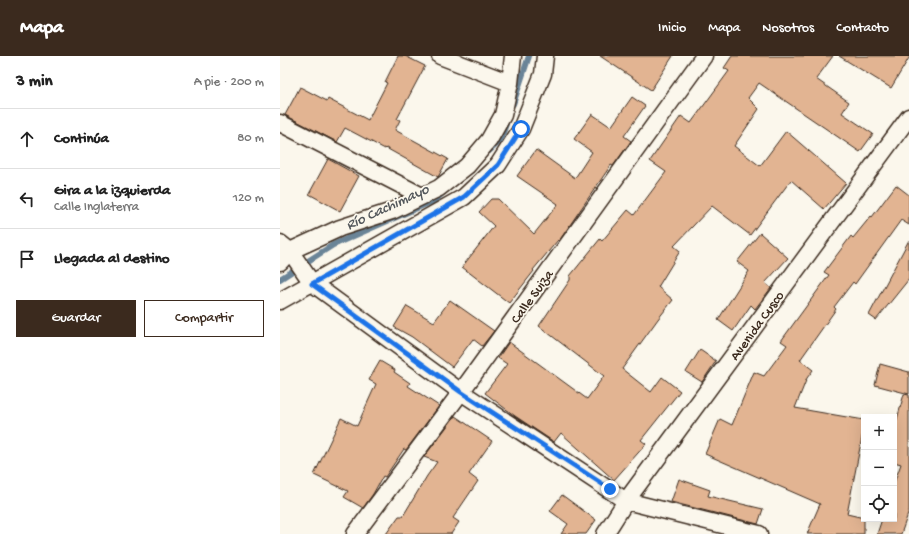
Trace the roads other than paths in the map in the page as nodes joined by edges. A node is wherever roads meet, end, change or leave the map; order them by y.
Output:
1 (440, 56) edge
2 (513, 56) edge
3 (545, 56) edge
4 (704, 56) edge
5 (510, 83) junction
6 (909, 117) edge
7 (280, 123) edge
8 (422, 196) junction
9 (287, 254) edge
10 (311, 282) junction
11 (280, 301) edge
12 (461, 392) junction
13 (626, 501) junction
14 (356, 534) edge
15 (605, 534) edge
16 (759, 534) edge

1 - 5 street
2 - 5 street
3 - 10 street
4 - 12 street, Calle Suiza
5 - 8 street
6 - 13 street, Avenida Cusco
7 - 8 street
8 - 9 street
9 - 10 street
10 - 11 street
10 - 12 street
12 - 13 street
12 - 14 street, Calle Suiza
13 - 15 street, Avenida Cusco
13 - 16 street

